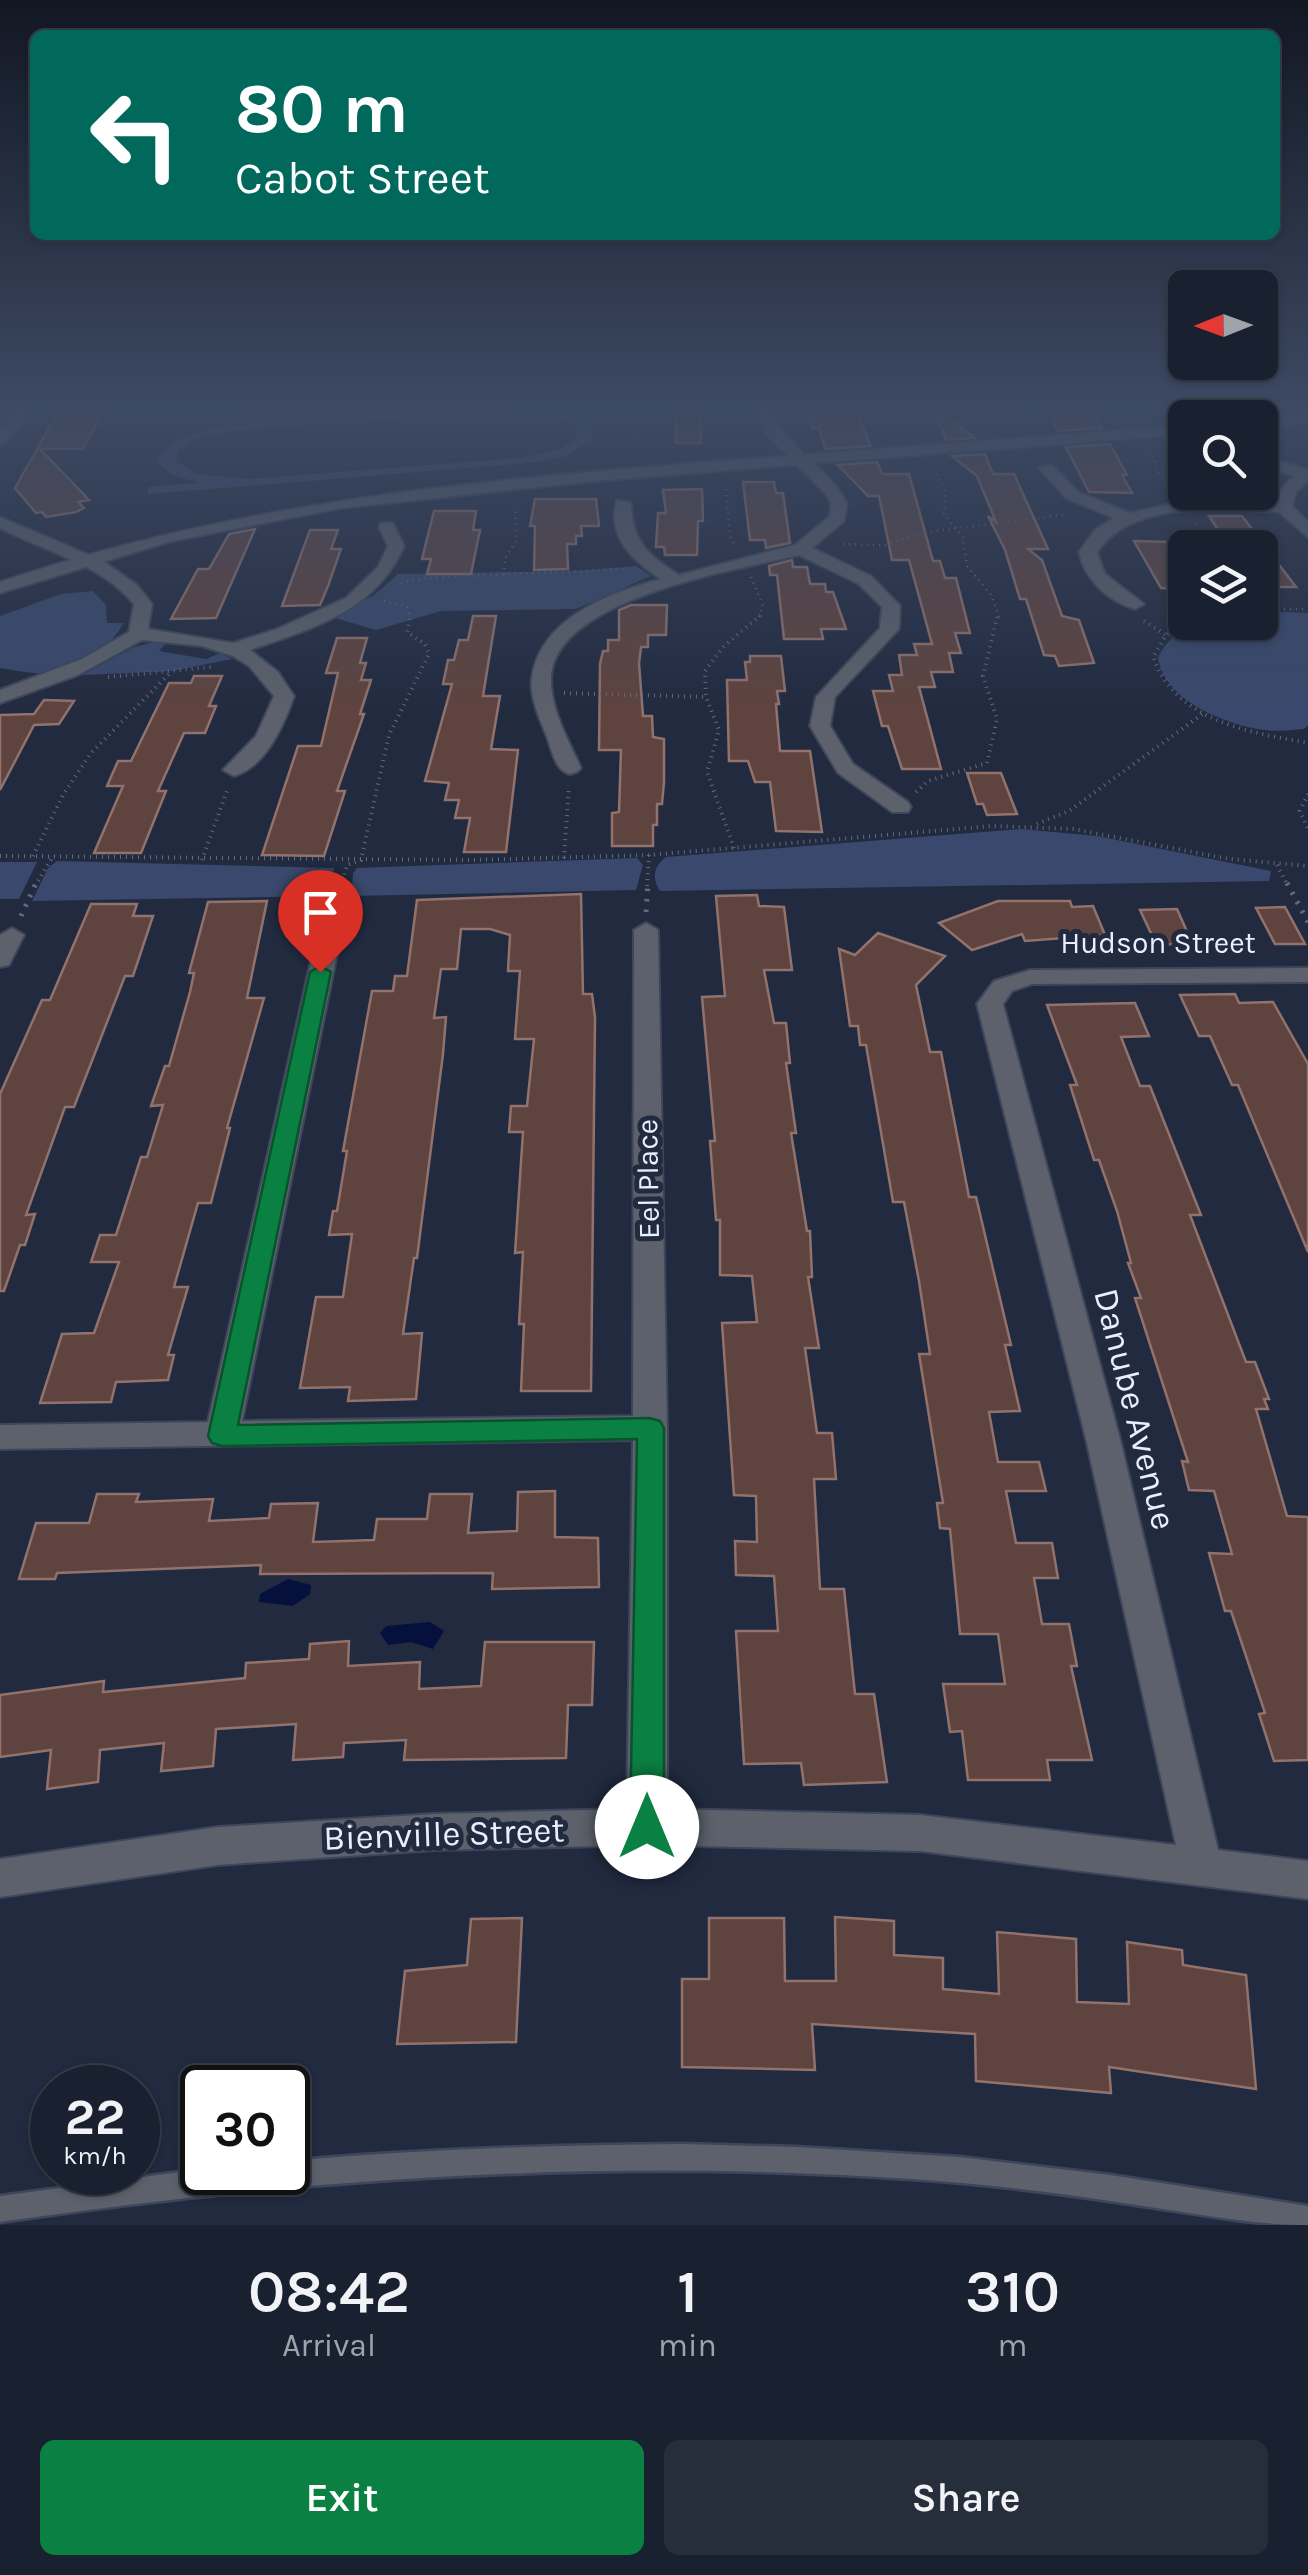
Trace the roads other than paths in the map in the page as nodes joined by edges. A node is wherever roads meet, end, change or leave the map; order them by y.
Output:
1 (308, 509) edge
2 (624, 509) edge
3 (838, 509) edge
4 (1105, 509) edge
5 (1181, 509) edge
6 (1287, 509) edge
7 (1130, 519) junction
8 (0, 522) edge
9 (387, 527) dead end
10 (1308, 532) edge
11 (801, 549) junction
12 (81, 560) junction
13 (673, 579) junction
14 (0, 588) edge
15 (1136, 604) dead end
16 (138, 634) junction
17 (230, 656) junction
18 (0, 696) edge
19 (570, 768) road end
20 (234, 770) road end
21 (900, 807) road end
22 (646, 930) road end
23 (329, 934) road end
24 (12, 935) road end
25 (0, 960) edge
26 (1308, 974) edge
27 (1010, 983) joint
28 (650, 1428) junction
29 (222, 1436) junction
30 (0, 1438) edge
31 (647, 1827) junction
32 (1200, 1865) junction
33 (0, 1878) edge
34 (1308, 1880) edge
35 (0, 2210) edge
36 (1308, 2218) edge

1 - 12 street
2 - 13 street
3 - 11 street
4 - 7 street
5 - 7 street
6 - 10 street
7 - 15 street
8 - 12 street
9 - 17 street
11 - 13 street
11 - 21 street
12 - 14 street
12 - 16 street
13 - 19 street
16 - 17 street
16 - 18 street
17 - 20 street
22 - 28 street, Eel Place
23 - 29 street
24 - 25 street
26 - 27 street, Hudson Street
27 - 32 street, Danube Avenue
28 - 29 street
28 - 31 street, Eel Place
29 - 30 street
31 - 32 street, Bienville Street
31 - 33 street, Bienville Street
32 - 34 street, Bienville Street
35 - 36 lane

